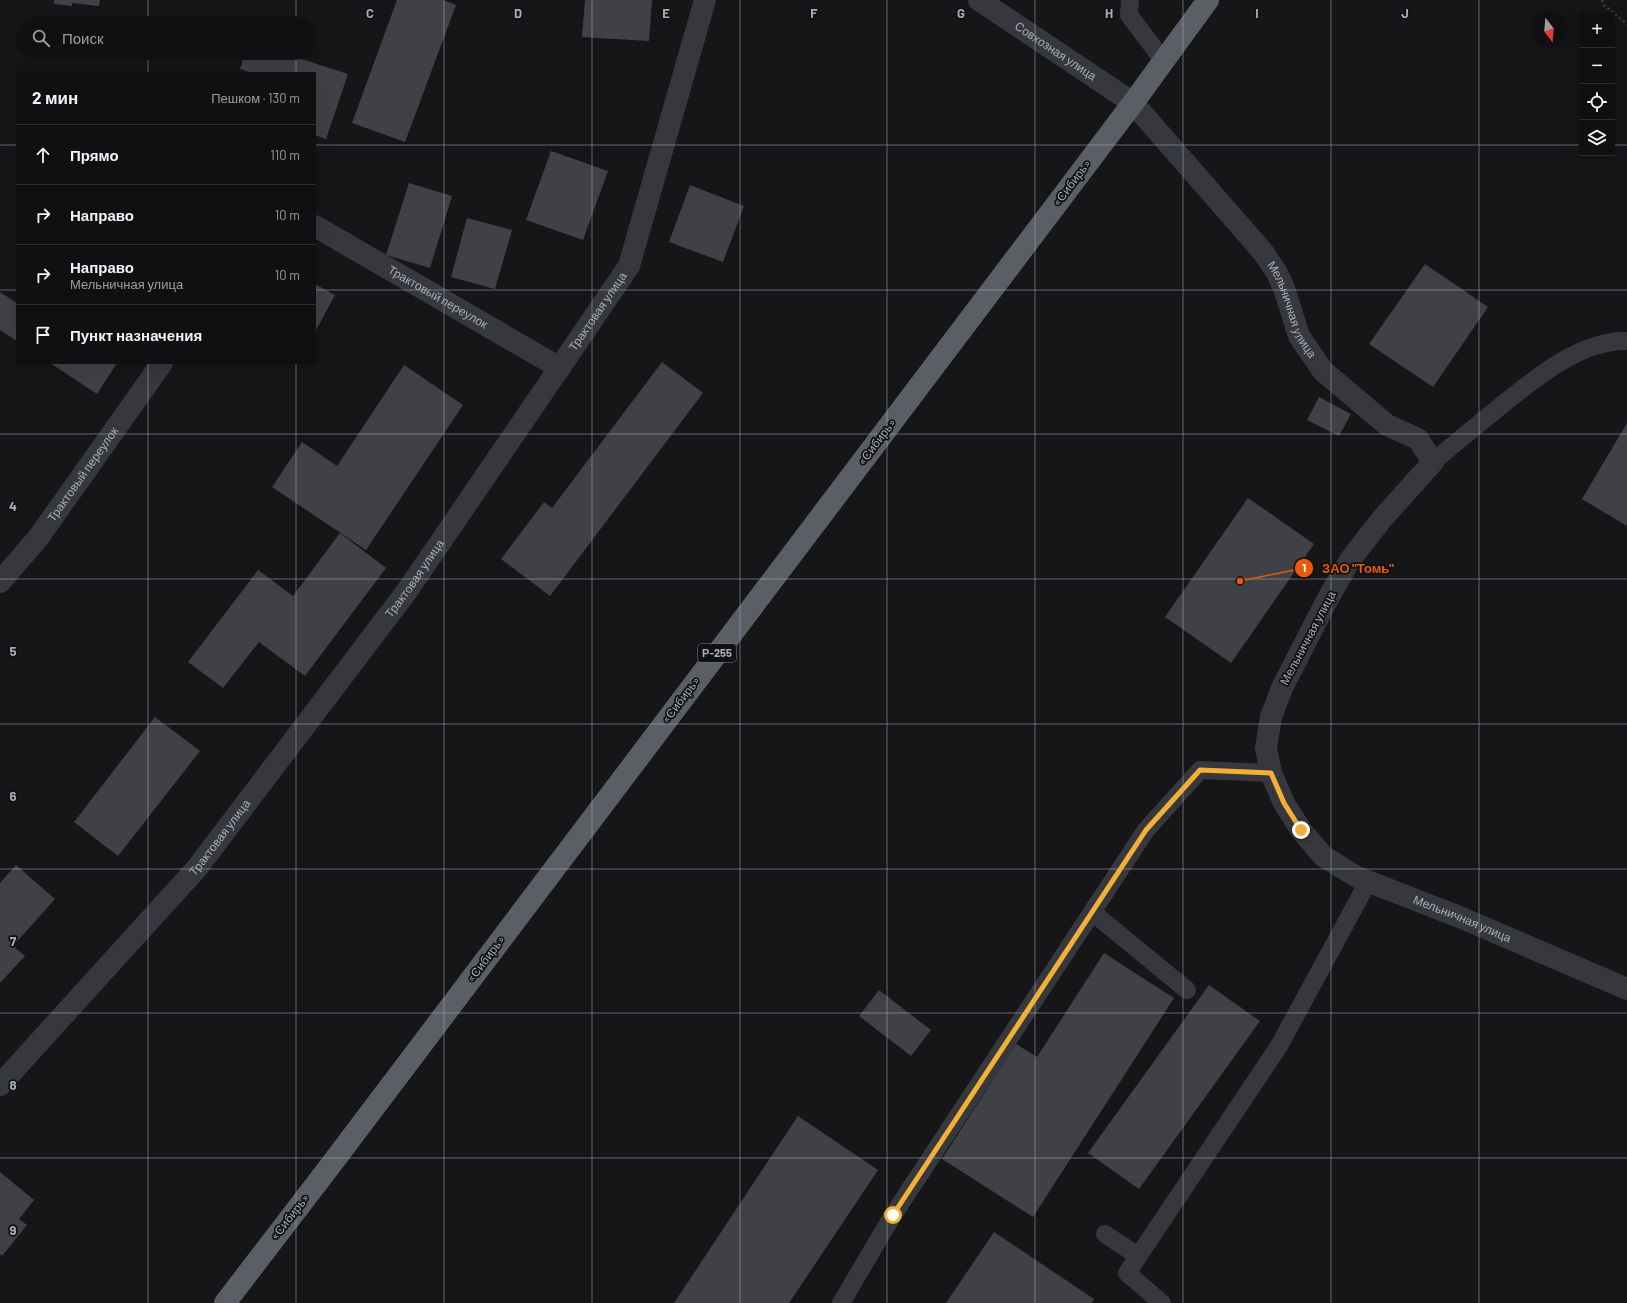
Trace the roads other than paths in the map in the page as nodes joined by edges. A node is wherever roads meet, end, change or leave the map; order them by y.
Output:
1 (705, 0) edge
2 (1130, 0) edge
3 (1208, 0) edge
4 (989, 3) edge
5 (1163, 60) junction
6 (1133, 103) junction
7 (316, 227) edge
8 (1627, 341) edge
9 (161, 364) edge
10 (560, 368) junction
11 (1433, 462) junction
12 (0, 582) edge
13 (1271, 773) junction
14 (1368, 882) junction
15 (1092, 912) junction
16 (1627, 989) edge
17 (1187, 990) dead end
18 (0, 1085) edge
19 (1106, 1234) dead end
20 (1138, 1256) junction
21 (224, 1303) edge
22 (841, 1303) edge
23 (1162, 1303) edge

1 - 10 street, Трактовая улица
2 - 5 lane
3 - 5 highway, «Сибирь» / Р-255
4 - 6 street, Совхозная улица
5 - 6 highway, «Сибирь» / Р-255
6 - 11 street, Мельничная улица
6 - 21 highway, «Сибирь» / Р-255
7 - 10 street, Трактовый переулок
8 - 11 lane
9 - 12 street, Трактовый переулок
10 - 18 street, Трактовая улица
11 - 13 street, Мельничная улица
13 - 14 street, Мельничная улица
13 - 15 lane
14 - 16 street, Мельничная улица
14 - 20 lane
15 - 17 lane
15 - 22 lane
19 - 20 lane
20 - 23 lane

